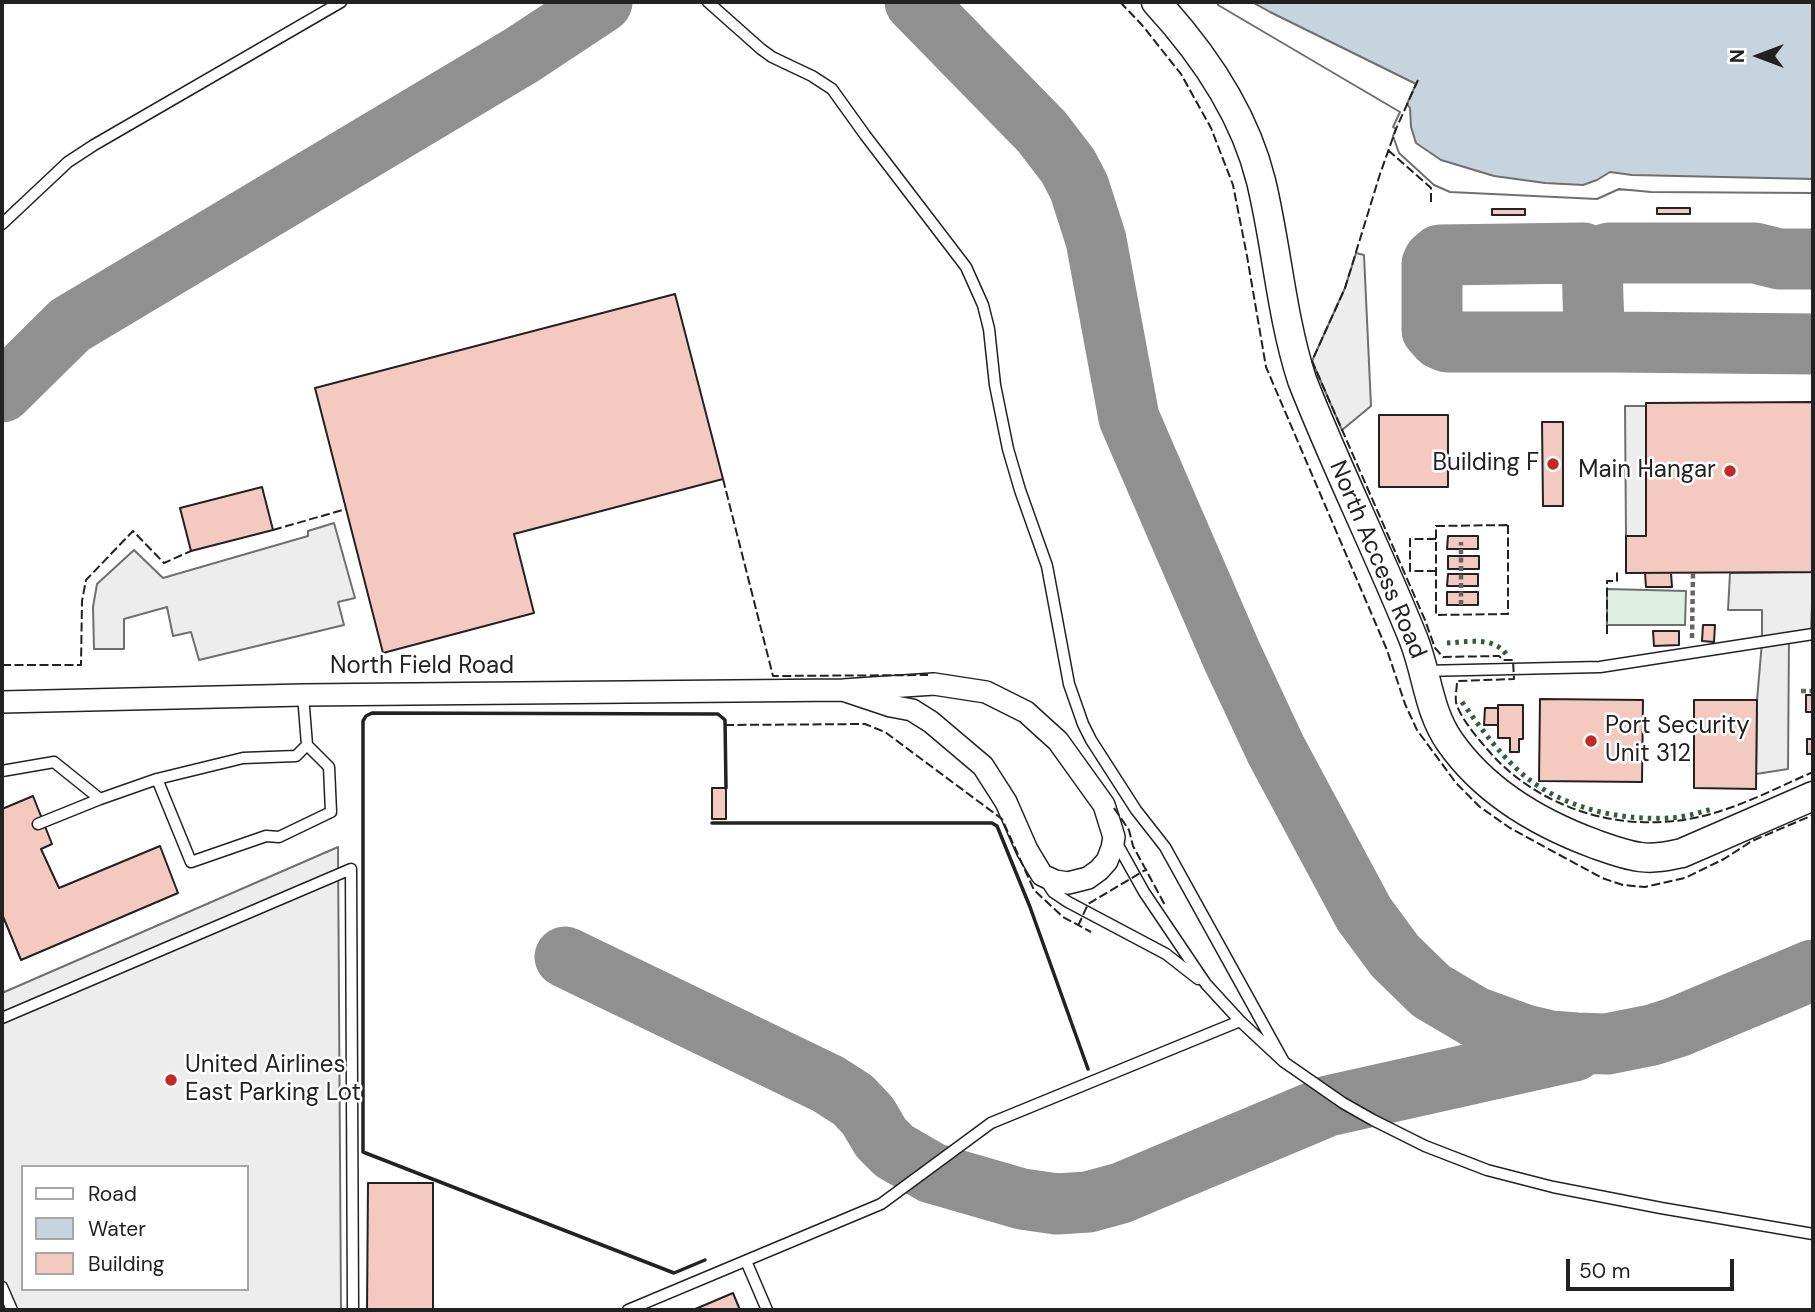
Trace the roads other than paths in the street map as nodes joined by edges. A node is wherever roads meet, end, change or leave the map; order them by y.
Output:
1 (341, 2) edge
2 (708, 2) edge
3 (1156, 2) edge
4 (2, 224) edge
5 (1813, 634) edge
6 (1423, 671) junction
7 (843, 690) junction
8 (303, 695) junction
9 (2, 702) edge
10 (307, 746) junction
11 (2, 771) edge
12 (157, 779) junction
13 (1813, 796) edge
14 (100, 799) junction
15 (38, 824) dead end
16 (1114, 837) junction
17 (1042, 876) junction
18 (1206, 984) junction
19 (2, 1018) edge
20 (1240, 1021) junction
21 (1284, 1062) junction
22 (1813, 1234) edge
23 (746, 1261) junction
24 (2, 1287) edge
25 (12, 1310) edge
26 (353, 1310) edge
27 (628, 1310) edge
28 (767, 1310) edge

1 - 4 lane
2 - 21 lane
3 - 6 street, North Access Road
5 - 6 lane
6 - 13 street, North Access Road
7 - 8 street, North Field Road
7 - 16 street, North Field Road
7 - 17 street, North Field Road
8 - 9 street, North Field Road
8 - 10 lane
10 - 12 lane
10 - 12 lane
11 - 14 lane
12 - 14 lane
14 - 15 lane
16 - 17 street
16 - 18 lane
17 - 18 lane
18 - 20 lane
19 - 26 lane
20 - 21 lane
20 - 23 lane
21 - 22 lane
23 - 27 lane
23 - 28 lane
24 - 25 lane

